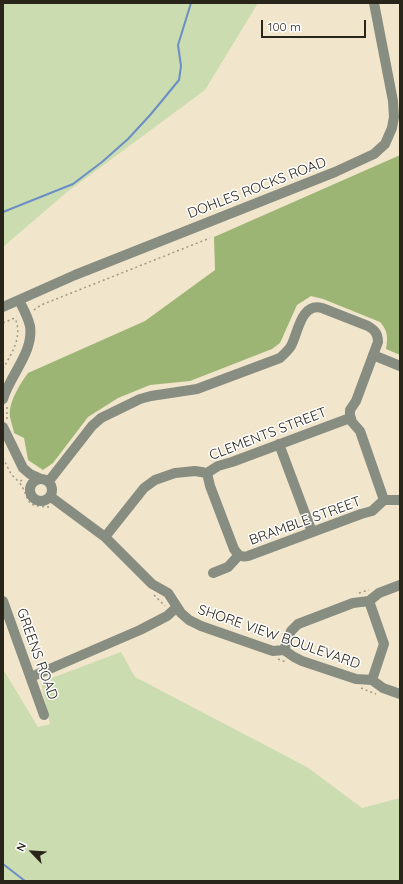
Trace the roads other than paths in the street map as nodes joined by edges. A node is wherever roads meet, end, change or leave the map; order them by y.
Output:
1 (374, 3) edge
2 (16, 301) junction
3 (3, 307) edge
4 (373, 355) junction
5 (400, 366) edge
6 (3, 382) edge
7 (5, 401) edge
8 (350, 418) junction
9 (5, 424) edge
10 (3, 443) edge
11 (279, 444) junction
12 (207, 473) junction
13 (44, 480) junction
14 (30, 486) junction
15 (51, 497) junction
16 (384, 500) junction
17 (400, 500) edge
18 (312, 532) junction
19 (105, 537) junction
20 (239, 555) junction
21 (213, 573) dead end
22 (400, 585) edge
23 (3, 601) edge
24 (369, 601) junction
25 (177, 607) junction
26 (284, 650) junction
27 (31, 677) junction
28 (372, 680) junction
29 (400, 694) edge
30 (44, 715) dead end

1 - 2 street, DOHLES ROCKS ROAD
2 - 3 street, DOHLES ROCKS ROAD
2 - 6 street
2 - 7 street
4 - 5 street
4 - 8 street
4 - 13 street
8 - 11 street, CLEMENTS STREET
8 - 16 street
9 - 13 street
10 - 14 street
11 - 12 street, CLEMENTS STREET
11 - 18 street
12 - 19 street, CLEMENTS STREET
12 - 20 street, BRAMBLE STREET
13 - 14 street
13 - 15 street
14 - 15 street
15 - 19 street, SHORE VIEW BOULEVARD
16 - 17 street
16 - 18 street, BRAMBLE STREET
18 - 20 street, BRAMBLE STREET
19 - 25 street, SHORE VIEW BOULEVARD
20 - 21 street, BRAMBLE STREET
22 - 24 street
23 - 27 street, GREENS ROAD
24 - 26 street
24 - 28 street
25 - 26 street, SHORE VIEW BOULEVARD
25 - 27 street
26 - 28 street, SHORE VIEW BOULEVARD
27 - 30 street, GREENS ROAD
28 - 29 street, SHORE VIEW BOULEVARD

